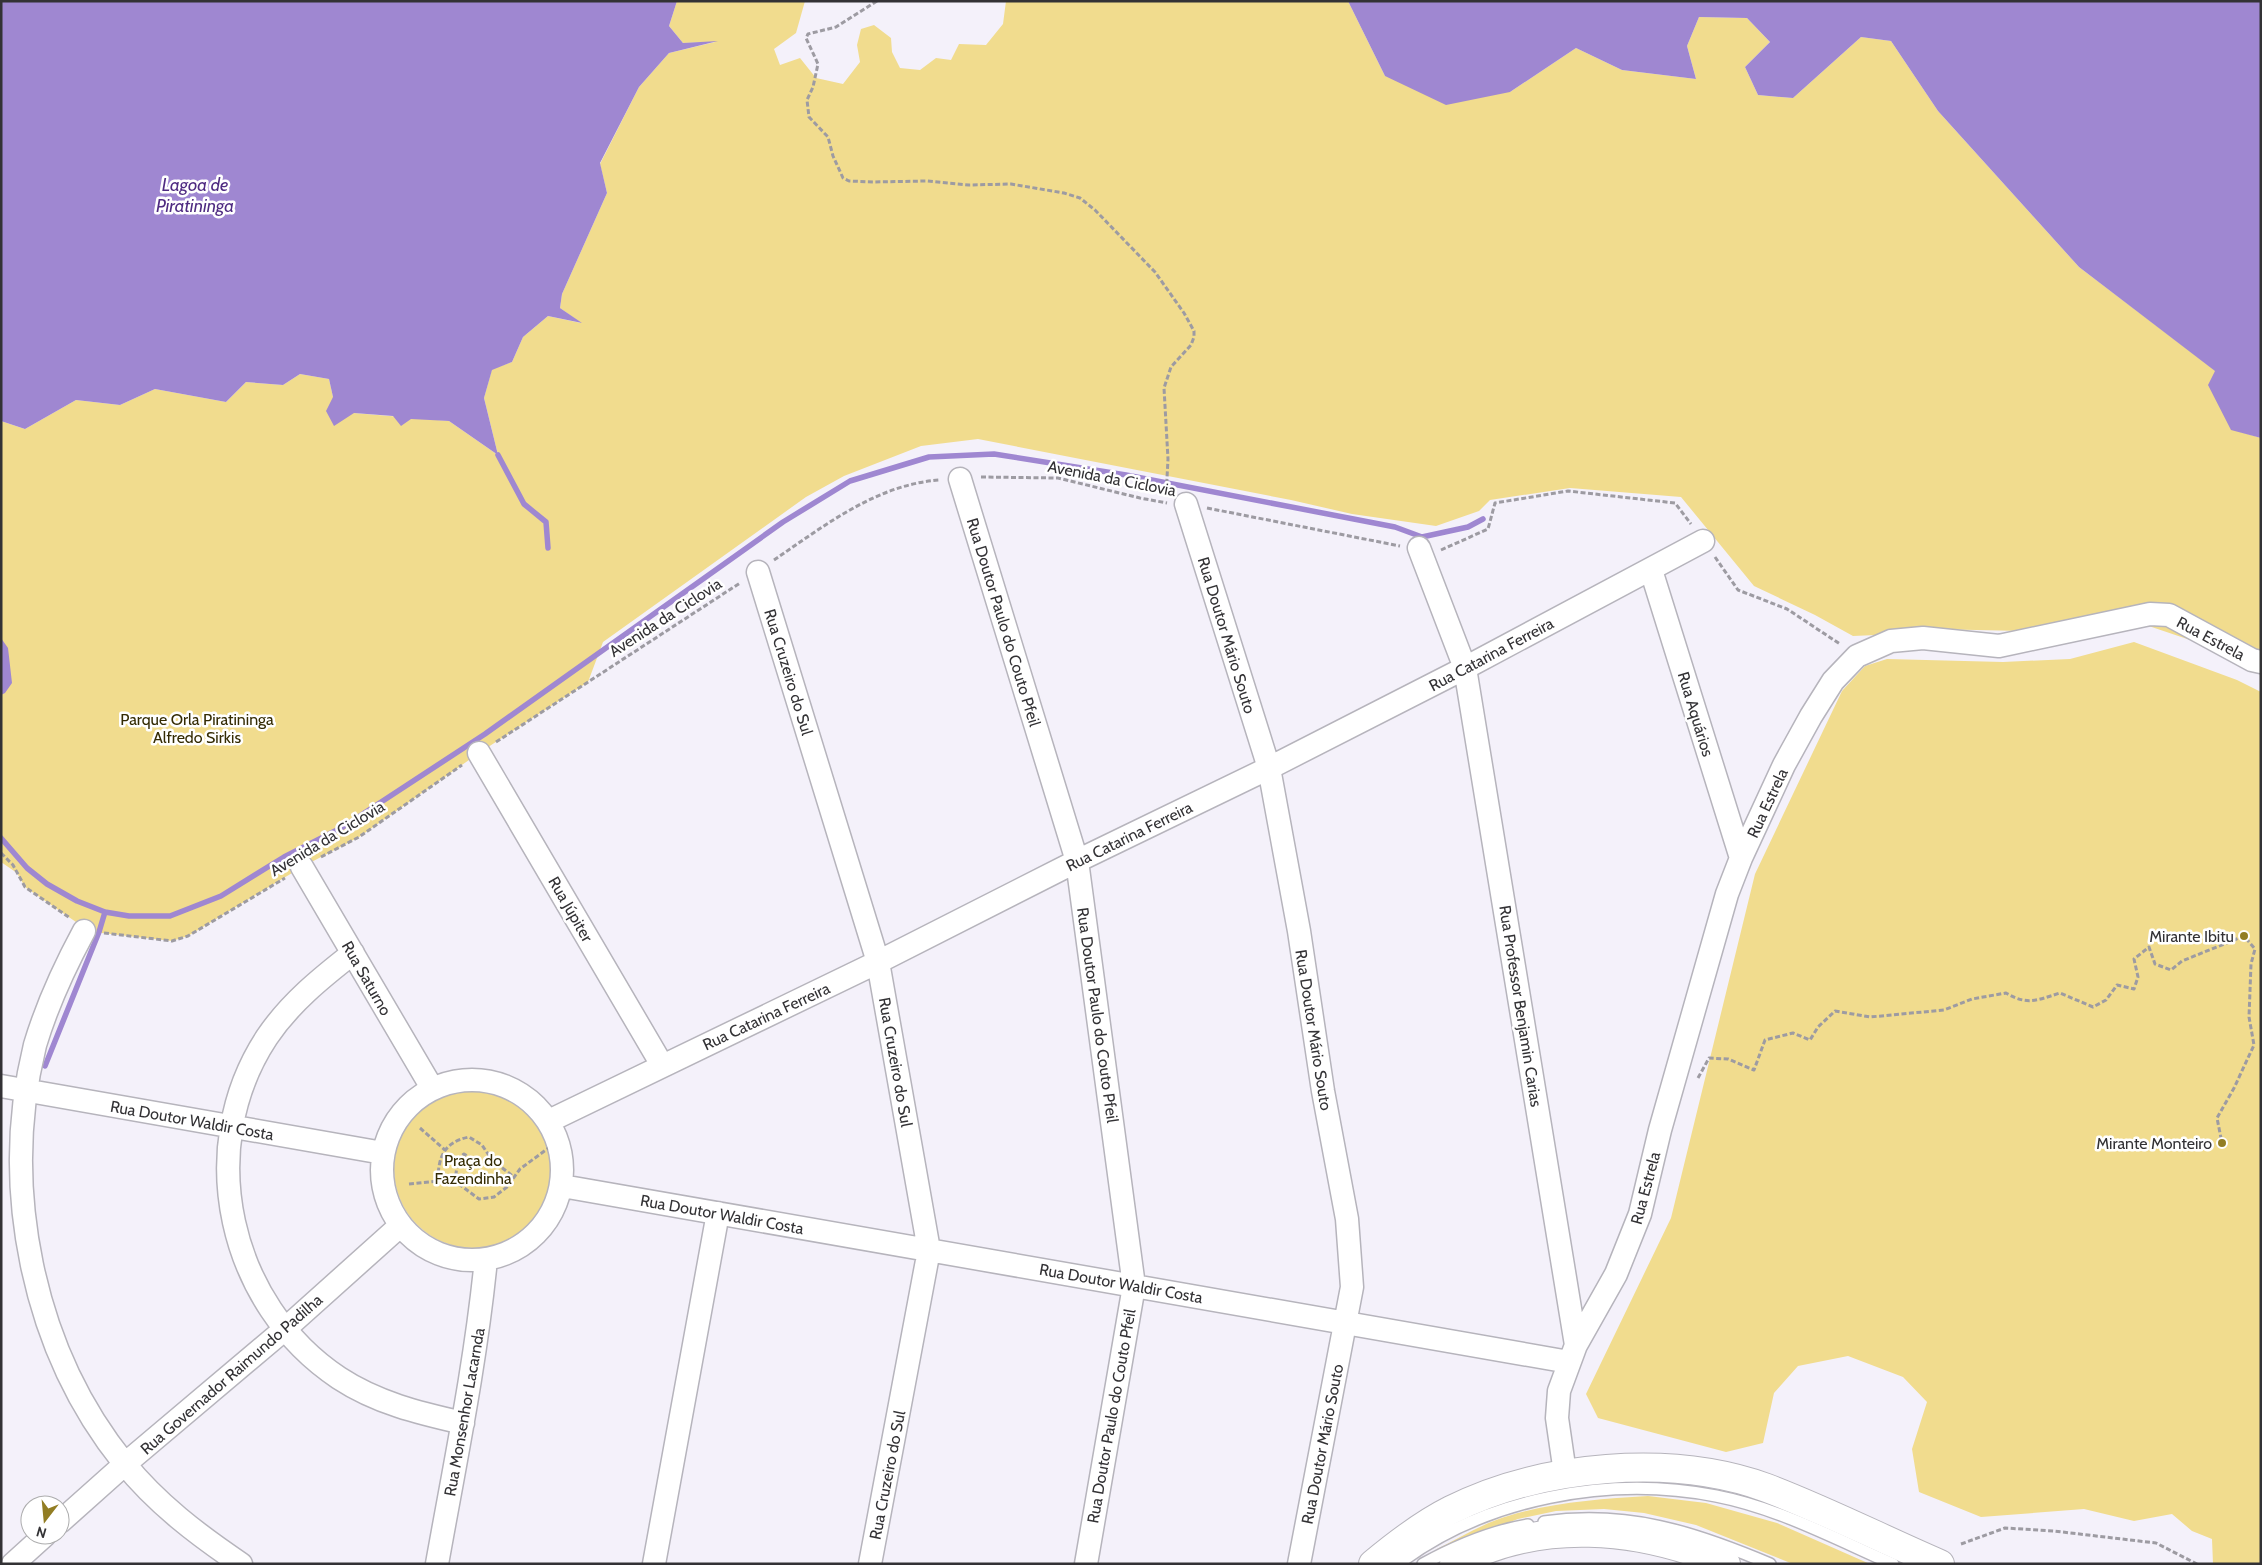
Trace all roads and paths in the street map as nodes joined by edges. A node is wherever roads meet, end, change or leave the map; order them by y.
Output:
1 (877, 1) edge
2 (960, 479) junction
3 (1166, 490) dead end
4 (1186, 504) junction
5 (1703, 541) junction
6 (1419, 548) junction
7 (1651, 570) junction
8 (758, 572) junction
9 (1858, 656) junction
10 (2261, 662) edge
11 (1465, 668) junction
12 (479, 753) junction
13 (1269, 768) junction
14 (1, 853) edge
15 (1741, 858) junction
16 (1077, 861) junction
17 (302, 867) junction
18 (84, 931) junction
19 (353, 953) junction
20 (878, 962) junction
21 (662, 1065) junction
22 (1695, 1083) dead end
23 (1, 1086) edge
24 (432, 1088) junction
25 (25, 1090) junction
26 (232, 1127) junction
27 (420, 1128) dead end
28 (554, 1131) junction
29 (2222, 1143) dead end
30 (445, 1150) junction
31 (383, 1153) junction
32 (477, 1165) dead end
33 (514, 1178) junction
34 (408, 1184) dead end
35 (562, 1186) junction
36 (718, 1213) junction
37 (401, 1225) junction
38 (929, 1250) junction
39 (486, 1259) junction
40 (1134, 1286) junction
41 (1346, 1323) junction
42 (285, 1329) junction
43 (1572, 1353) junction
44 (463, 1423) junction
45 (125, 1464) junction
46 (1565, 1473) junction
47 (70, 1513) edge
48 (1961, 1544) dead end
49 (34, 1545) edge
50 (13, 1564) edge
51 (241, 1564) edge
52 (437, 1564) edge
53 (654, 1564) edge
54 (870, 1564) edge
55 (1086, 1564) edge
56 (1299, 1564) edge
57 (1373, 1564) edge
58 (1398, 1564) edge
59 (1423, 1564) edge
60 (1454, 1564) edge
61 (1726, 1564) edge
62 (1770, 1564) edge
63 (1893, 1564) edge
64 (1940, 1564) edge
65 (2197, 1564) edge

1 - 3 path
2 - 4 path, Avenida da Ciclovia
2 - 8 path, Avenida da Ciclovia
2 - 16 street, Rua Doutor Paulo do Couto Pfeil
4 - 6 path, Avenida da Ciclovia
4 - 13 street, Rua Doutor Mário Souto
5 - 6 path, Avenida da Ciclovia
5 - 7 street, Rua Catarina Ferreira
5 - 9 path
6 - 11 street, Rua Professor Benjamin Carias
7 - 11 street, Rua Catarina Ferreira
7 - 15 street, Rua Aquários
8 - 12 path, Avenida da Ciclovia
8 - 20 street, Rua Cruzeiro do Sul
9 - 10 street, Rua Estrela
9 - 15 street, Rua Estrela
11 - 13 street, Rua Catarina Ferreira
11 - 43 street, Rua Professor Benjamin Carias
12 - 17 path, Avenida da Ciclovia
12 - 21 street, Rua Júpiter
13 - 16 street, Rua Catarina Ferreira
13 - 41 street, Rua Doutor Mário Souto
14 - 18 path
15 - 43 street, Rua Estrela
16 - 20 street, Rua Catarina Ferreira
16 - 40 street, Rua Doutor Paulo do Couto Pfeil
17 - 18 path, Avenida da Ciclovia
17 - 19 street, Rua Saturno
18 - 25 street
19 - 24 street, Rua Saturno
19 - 26 street
20 - 21 street, Rua Catarina Ferreira
20 - 38 street, Rua Cruzeiro do Sul
21 - 28 street, Rua Catarina Ferreira
22 - 29 path
23 - 25 street, Rua Doutor Waldir Costa
24 - 28 street
24 - 31 street
25 - 26 street, Rua Doutor Waldir Costa
25 - 45 street
26 - 31 street, Rua Doutor Waldir Costa
26 - 42 street
27 - 30 path
28 - 33 path
28 - 35 street
30 - 33 path
30 - 34 path
31 - 37 street
32 - 33 path
35 - 36 street, Rua Doutor Waldir Costa
35 - 39 street
36 - 38 street, Rua Doutor Waldir Costa
36 - 53 street
37 - 39 street
37 - 42 street, Rua Governador Raimundo Padilha
38 - 40 street, Rua Doutor Waldir Costa
38 - 54 street, Rua Cruzeiro do Sul
39 - 44 street, Rua Monsenhor Lacarnda
40 - 41 street, Rua Doutor Waldir Costa
40 - 55 street, Rua Doutor Paulo do Couto Pfeil
41 - 43 street, Rua Doutor Waldir Costa
41 - 56 street, Rua Doutor Mário Souto
42 - 44 street
42 - 45 street, Rua Governador Raimundo Padilha
43 - 46 street
44 - 52 street, Rua Monsenhor Lacarnda
45 - 47 street, Rua Governador Raimundo Padilha
45 - 51 street
46 - 57 main road
46 - 64 main road
48 - 65 path
49 - 50 street
58 - 63 lane
59 - 62 lane
60 - 61 main road

